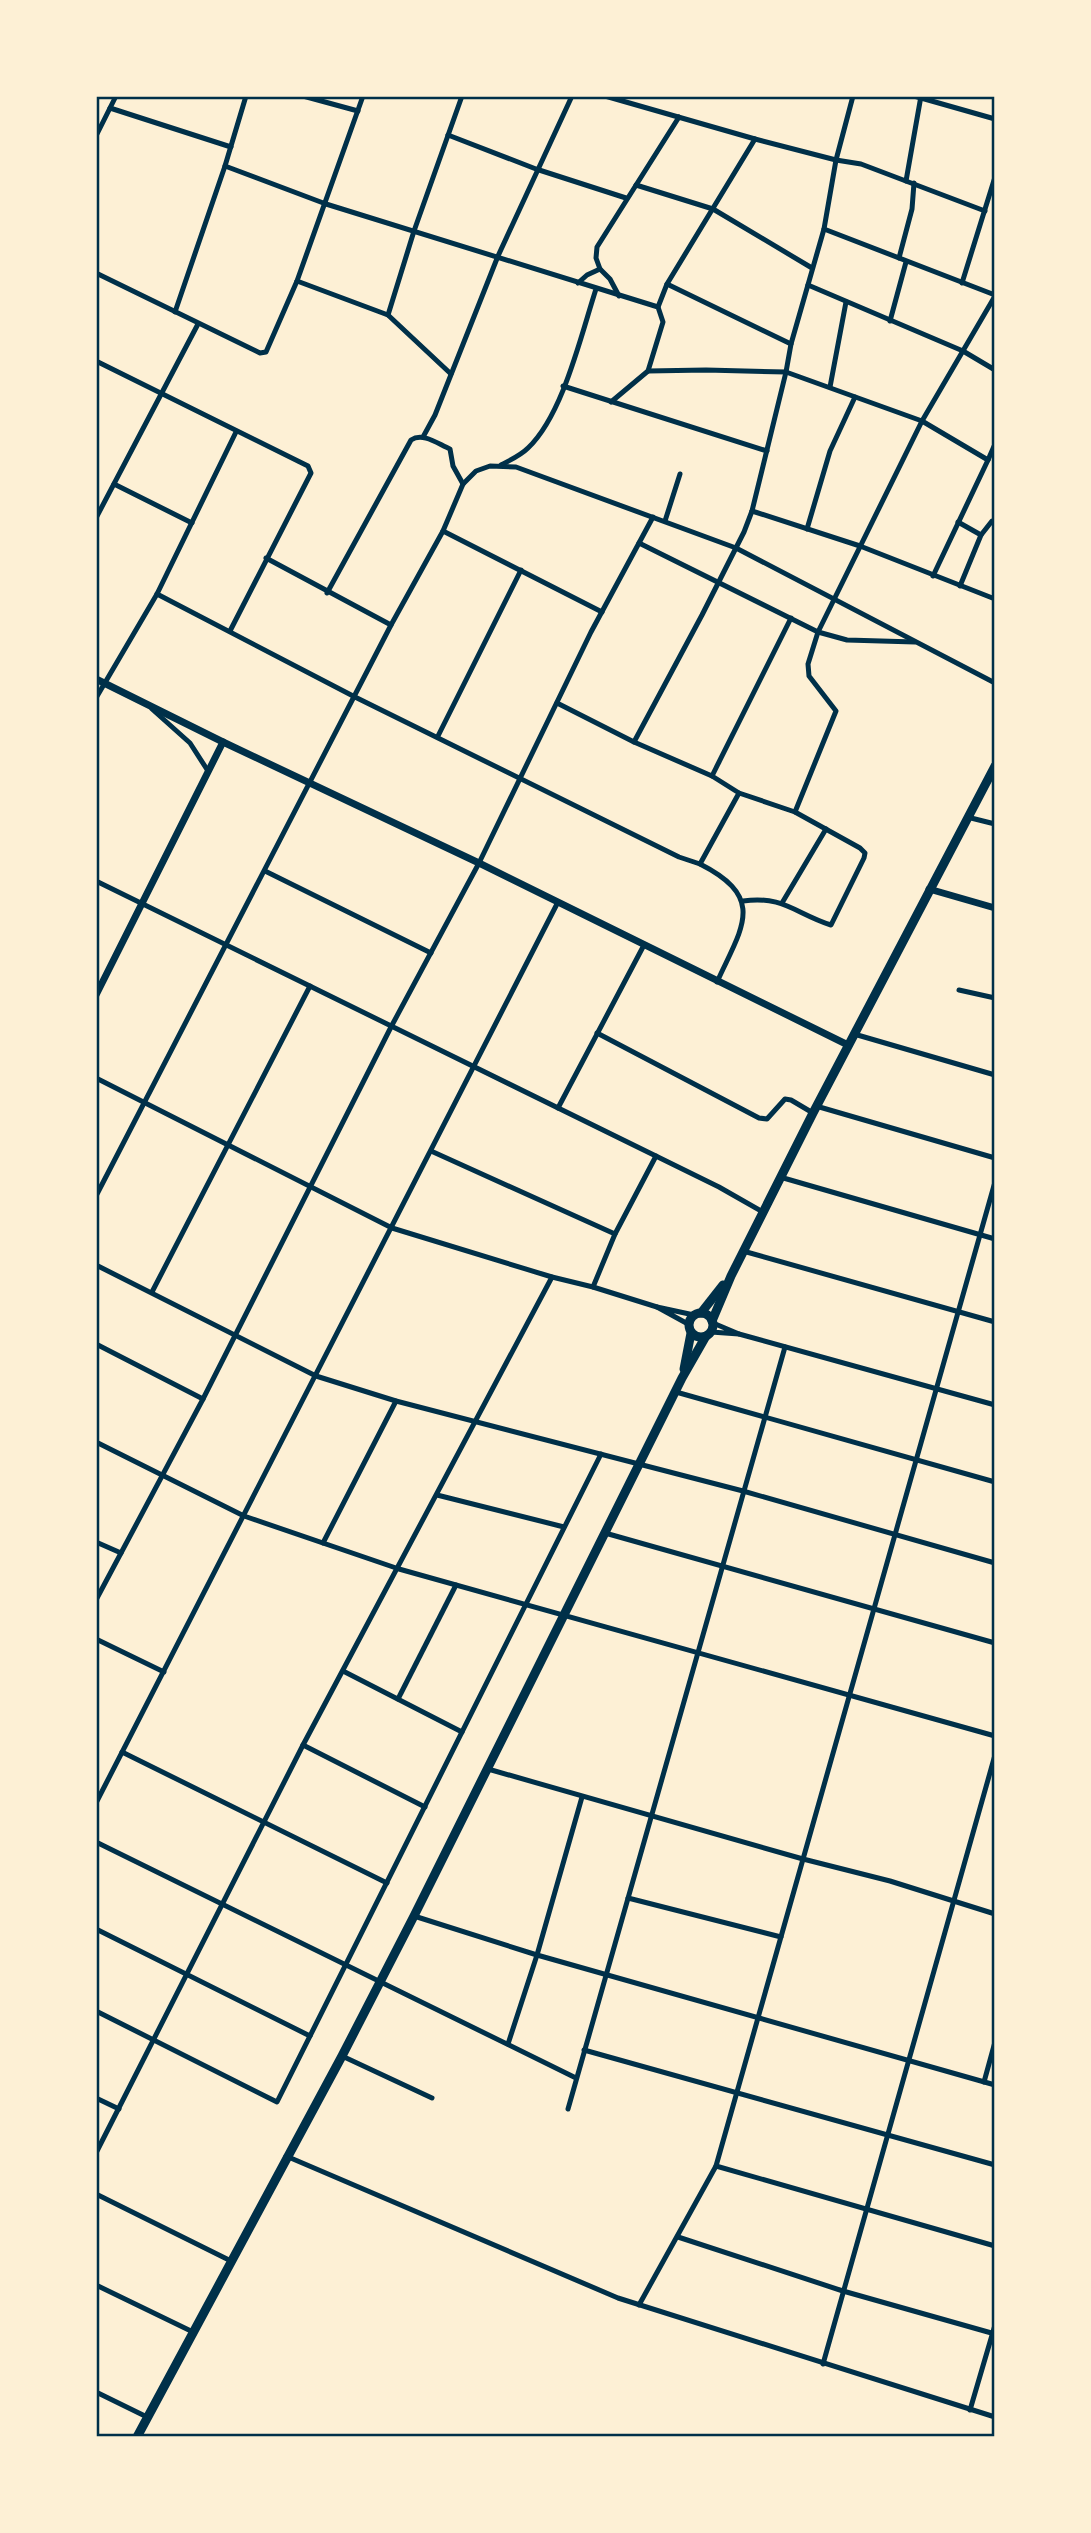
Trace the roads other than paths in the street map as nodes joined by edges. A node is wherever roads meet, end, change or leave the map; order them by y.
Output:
1 (116, 96) edge
2 (246, 96) edge
3 (303, 96) edge
4 (363, 96) edge
5 (462, 96) edge
6 (572, 96) edge
7 (605, 96) edge
8 (853, 96) edge
9 (919, 97) edge
10 (110, 108) junction
11 (358, 111) junction
12 (679, 117) junction
13 (995, 119) edge
14 (448, 135) junction
15 (96, 136) edge
16 (755, 139) junction
17 (231, 147) junction
18 (836, 160) junction
19 (225, 166) junction
20 (536, 169) junction
21 (995, 177) edge
22 (906, 181) junction
23 (914, 183) junction
24 (636, 185) junction
25 (626, 198) junction
26 (326, 204) junction
27 (713, 209) junction
28 (985, 211) junction
29 (824, 229) junction
30 (414, 231) junction
31 (498, 256) junction
32 (899, 258) junction
33 (906, 262) junction
34 (813, 268) junction
35 (600, 269) junction
36 (96, 273) edge
37 (297, 281) junction
38 (579, 283) junction
39 (962, 283) junction
40 (667, 284) junction
41 (808, 285) junction
42 (596, 289) junction
43 (995, 295) edge
44 (619, 296) junction
45 (846, 302) junction
46 (658, 307) junction
47 (175, 312) junction
48 (388, 315) junction
49 (890, 321) junction
50 (198, 324) junction
51 (791, 344) junction
52 (962, 351) junction
53 (96, 361) edge
54 (995, 370) edge
55 (648, 372) junction
56 (786, 372) junction
57 (451, 373) junction
58 (564, 386) junction
59 (830, 387) junction
60 (162, 393) junction
61 (855, 397) junction
62 (611, 402) junction
63 (922, 421) junction
64 (236, 432) junction
65 (423, 437) junction
66 (995, 444) edge
67 (767, 451) junction
68 (988, 460) junction
69 (498, 467) junction
70 (680, 474) dead end
71 (114, 484) junction
72 (463, 484) junction
73 (752, 511) junction
74 (653, 517) junction
75 (96, 518) edge
76 (995, 520) edge
77 (665, 521) junction
78 (192, 523) junction
79 (958, 523) junction
80 (807, 529) junction
81 (443, 531) junction
82 (981, 535) junction
83 (639, 543) junction
84 (860, 546) junction
85 (736, 548) junction
86 (266, 558) junction
87 (521, 570) junction
88 (933, 576) junction
89 (719, 583) junction
90 (960, 586) junction
91 (327, 593) junction
92 (157, 594) junction
93 (834, 598) junction
94 (995, 599) edge
95 (602, 612) junction
96 (791, 618) junction
97 (391, 625) junction
98 (230, 631) junction
99 (818, 632) junction
100 (917, 642) junction
101 (100, 681) edge
102 (995, 682) edge
103 (355, 697) junction
104 (96, 698) edge
105 (557, 703) junction
106 (147, 705) junction
107 (438, 736) junction
108 (223, 742) junction
109 (634, 742) junction
110 (995, 766) edge
111 (208, 771) junction
112 (712, 776) junction
113 (520, 778) junction
114 (310, 783) junction
115 (739, 793) junction
116 (795, 813) junction
117 (967, 817) junction
118 (995, 824) edge
119 (826, 829) junction
120 (479, 863) junction
121 (700, 864) junction
122 (265, 871) junction
123 (97, 882) edge
124 (929, 889) junction
125 (743, 901) junction
126 (558, 902) junction
127 (782, 903) junction
128 (142, 904) junction
129 (995, 908) edge
130 (644, 945) junction
131 (225, 946) junction
132 (431, 953) junction
133 (717, 982) junction
134 (310, 986) junction
135 (959, 990) dead end
136 (96, 995) edge
137 (995, 998) edge
138 (391, 1027) junction
139 (597, 1033) junction
140 (854, 1034) junction
141 (848, 1045) junction
142 (475, 1067) junction
143 (995, 1075) edge
144 (96, 1078) edge
145 (145, 1103) junction
146 (558, 1108) junction
147 (815, 1109) junction
148 (227, 1145) junction
149 (431, 1151) junction
150 (656, 1156) junction
151 (995, 1157) edge
152 (780, 1178) junction
153 (995, 1182) edge
154 (311, 1187) junction
155 (96, 1196) edge
156 (763, 1212) junction
157 (392, 1228) junction
158 (615, 1234) junction
159 (980, 1235) junction
160 (995, 1239) edge
161 (743, 1251) junction
162 (96, 1265) edge
163 (731, 1276) junction
164 (552, 1278) junction
165 (593, 1287) junction
166 (152, 1292) junction
167 (657, 1307) junction
168 (958, 1312) junction
169 (698, 1314) junction
170 (995, 1322) edge
171 (711, 1328) junction
172 (690, 1329) junction
173 (235, 1336) junction
174 (96, 1344) edge
175 (785, 1347) junction
176 (316, 1376) junction
177 (682, 1378) junction
178 (936, 1389) junction
179 (676, 1392) junction
180 (203, 1399) junction
181 (396, 1401) junction
182 (995, 1405) edge
183 (765, 1417) junction
184 (475, 1421) junction
185 (96, 1442) edge
186 (601, 1454) junction
187 (916, 1460) junction
188 (640, 1464) junction
189 (162, 1475) junction
190 (995, 1482) edge
191 (743, 1491) junction
192 (437, 1494) junction
193 (244, 1516) junction
194 (564, 1527) junction
195 (606, 1534) junction
196 (895, 1534) junction
197 (96, 1542) edge
198 (323, 1543) junction
199 (121, 1553) junction
200 (995, 1563) edge
201 (722, 1566) junction
202 (399, 1569) junction
203 (456, 1585) junction
204 (96, 1600) edge
205 (526, 1604) junction
206 (874, 1609) junction
207 (564, 1616) junction
208 (96, 1639) edge
209 (995, 1643) edge
210 (698, 1651) junction
211 (343, 1671) junction
212 (164, 1672) junction
213 (850, 1694) junction
214 (398, 1699) junction
215 (462, 1732) junction
216 (995, 1735) edge
217 (303, 1745) junction
218 (122, 1752) junction
219 (995, 1755) edge
220 (488, 1769) junction
221 (582, 1797) junction
222 (96, 1803) edge
223 (425, 1807) junction
224 (651, 1816) junction
225 (263, 1822) junction
226 (96, 1842) edge
227 (803, 1859) junction
228 (387, 1883) junction
229 (628, 1898) junction
230 (953, 1902) junction
231 (222, 1905) junction
232 (995, 1914) edge
233 (414, 1916) junction
234 (96, 1929) edge
235 (781, 1937) junction
236 (537, 1955) junction
237 (346, 1965) junction
238 (187, 1974) junction
239 (606, 1975) junction
240 (379, 1982) junction
241 (96, 2011) edge
242 (759, 2018) junction
243 (310, 2036) junction
244 (153, 2040) junction
245 (995, 2042) edge
246 (508, 2044) junction
247 (584, 2050) junction
248 (342, 2056) junction
249 (908, 2061) junction
250 (576, 2078) junction
251 (984, 2082) junction
252 (995, 2085) edge
253 (737, 2093) junction
254 (96, 2098) edge
255 (432, 2098) dead end
256 (119, 2109) junction
257 (568, 2109) dead end
258 (887, 2135) junction
259 (96, 2153) edge
260 (286, 2156) junction
261 (995, 2165) edge
262 (716, 2166) junction
263 (96, 2194) edge
264 (866, 2209) junction
265 (678, 2237) junction
266 (995, 2246) edge
267 (231, 2261) junction
268 (96, 2285) edge
269 (844, 2291) junction
270 (639, 2305) junction
271 (995, 2325) edge
272 (193, 2332) junction
273 (994, 2333) edge
274 (822, 2364) junction
275 (96, 2392) edge
276 (970, 2410) junction
277 (147, 2417) junction
278 (995, 2417) edge
279 (137, 2437) edge

1 - 10 street
2 - 17 street
3 - 11 street
4 - 11 street
5 - 14 street
6 - 20 street
7 - 12 street
8 - 18 street
9 - 13 street
9 - 22 street
10 - 15 street
10 - 17 street
11 - 26 street
12 - 16 street
12 - 24 street
14 - 20 street
14 - 30 street
16 - 18 street
16 - 27 street
17 - 19 street
18 - 22 street
18 - 29 street
19 - 26 street
19 - 47 street
20 - 25 street
20 - 31 street
21 - 28 street
22 - 23 street
23 - 28 street
23 - 32 street
24 - 25 street
24 - 27 street
25 - 35 street
26 - 30 street
26 - 37 street
27 - 34 street
27 - 40 street
28 - 39 street
29 - 32 street
29 - 34 street
30 - 31 street
30 - 48 street
31 - 38 street
31 - 57 street
32 - 33 street
33 - 39 street
33 - 49 street
34 - 41 street
35 - 38 street
35 - 44 street
36 - 47 street
37 - 48 street
37 - 50 street
38 - 42 street
39 - 43 street
40 - 46 street
40 - 51 street
41 - 45 street
41 - 51 street
42 - 44 street
42 - 58 street
43 - 52 street
44 - 46 street
45 - 49 street
45 - 59 street
46 - 55 street
47 - 50 street
48 - 57 street
49 - 52 street
50 - 60 street
51 - 56 street
52 - 54 street
52 - 63 street
53 - 60 street
55 - 56 street
55 - 62 street
56 - 59 street
56 - 67 street
57 - 65 street
58 - 62 street
58 - 69 street
59 - 61 street
60 - 64 street
60 - 71 street
61 - 63 street
61 - 80 street
62 - 67 street
63 - 68 street
63 - 84 street
64 - 78 street
64 - 86 street
65 - 72 street
65 - 91 street
66 - 68 street
67 - 73 street
68 - 79 street
69 - 72 street
69 - 74 street
70 - 77 street
71 - 75 street
71 - 78 street
72 - 81 street
73 - 80 street
73 - 85 street
74 - 77 street
74 - 83 street
76 - 82 street
77 - 85 street
78 - 92 street
79 - 82 street
79 - 88 street
80 - 84 street
81 - 87 street
81 - 97 street
82 - 90 street
83 - 89 street
83 - 95 street
84 - 88 street
84 - 93 street
85 - 89 street
85 - 93 street
86 - 91 street
86 - 98 street
87 - 95 street
87 - 107 street
88 - 90 street
89 - 96 street
89 - 109 street
90 - 94 street
91 - 97 street
92 - 98 street
92 - 101 street
93 - 99 street
93 - 100 street
95 - 105 street
96 - 99 street
96 - 112 street
97 - 103 street
98 - 103 street
99 - 100 street
99 - 116 street
100 - 102 street
101 - 104 street
101 - 106 street
103 - 107 street
103 - 114 street
105 - 109 street
105 - 113 street
106 - 108 street
106 - 111 street
107 - 113 street
108 - 111 street
108 - 114 street
109 - 112 street
110 - 117 main road
111 - 128 street
112 - 115 street
113 - 120 street
113 - 121 street
114 - 120 street
114 - 122 street
115 - 116 street
115 - 121 street
116 - 119 street
117 - 118 street
117 - 124 main road
119 - 127 street
119 - 127 street
120 - 126 street
120 - 132 street
121 - 125 street
122 - 131 street
122 - 132 street
123 - 128 street
124 - 129 street
124 - 140 main road
125 - 127 street
125 - 133 street
126 - 130 street
126 - 142 street
128 - 131 street
128 - 136 street
130 - 133 street
130 - 139 street
131 - 134 street
131 - 145 street
132 - 138 street
133 - 141 street
134 - 138 street
134 - 148 street
135 - 137 street
138 - 142 street
138 - 154 street
139 - 146 street
139 - 147 street
140 - 141 main road
140 - 143 street
141 - 147 main road
142 - 146 street
142 - 149 street
144 - 145 street
145 - 148 street
145 - 155 street
146 - 150 street
147 - 151 street
147 - 152 main road
148 - 154 street
148 - 166 street
149 - 157 street
149 - 158 street
150 - 156 street
150 - 158 street
152 - 156 main road
152 - 159 street
153 - 159 street
154 - 157 street
154 - 173 street
156 - 161 main road
157 - 164 street
157 - 176 street
158 - 165 street
159 - 160 street
159 - 168 street
161 - 163 main road
161 - 168 street
162 - 166 street
163 - 169 main road
163 - 171 main road
164 - 165 street
164 - 184 street
165 - 167 street
166 - 173 street
167 - 169 street
167 - 172 street
168 - 170 street
168 - 178 street
169 - 171 main road
169 - 172 main road
171 - 172 main road
171 - 175 street
171 - 177 main road
172 - 177 main road
173 - 176 street
173 - 180 street
174 - 180 street
175 - 178 street
175 - 183 street
176 - 181 street
176 - 193 street
177 - 179 main road
178 - 182 street
178 - 187 street
179 - 183 street
179 - 188 main road
180 - 189 street
181 - 184 street
181 - 198 street
183 - 187 street
183 - 191 street
184 - 186 street
184 - 192 street
185 - 189 street
186 - 188 street
186 - 194 street
187 - 190 street
187 - 196 street
188 - 191 street
188 - 195 main road
189 - 193 street
189 - 199 street
191 - 196 street
191 - 201 street
192 - 194 street
192 - 202 street
193 - 198 street
193 - 212 street
194 - 205 street
195 - 201 street
195 - 207 main road
196 - 200 street
196 - 206 street
197 - 199 street
198 - 202 street
199 - 204 street
201 - 206 street
201 - 210 street
202 - 203 street
202 - 211 street
203 - 205 street
203 - 214 street
205 - 207 street
205 - 215 street
206 - 209 street
206 - 213 street
207 - 210 street
207 - 220 main road
208 - 212 street
210 - 213 street
210 - 224 street
211 - 214 street
211 - 217 street
212 - 218 street
213 - 216 street
213 - 227 street
214 - 215 street
215 - 223 street
217 - 223 street
217 - 225 street
218 - 222 street
218 - 225 street
219 - 230 street
220 - 221 street
220 - 233 main road
221 - 224 street
221 - 236 street
223 - 228 street
224 - 227 street
224 - 229 street
225 - 228 street
225 - 231 street
226 - 231 street
227 - 230 street
227 - 235 street
228 - 237 street
229 - 235 street
229 - 239 street
230 - 232 street
230 - 249 street
231 - 237 street
231 - 238 street
233 - 236 street
233 - 240 main road
234 - 238 street
235 - 242 street
236 - 239 street
236 - 246 street
237 - 240 street
237 - 243 street
238 - 243 street
238 - 244 street
239 - 242 street
239 - 247 street
240 - 246 street
240 - 248 main road
241 - 244 street
242 - 249 street
242 - 253 street
243 - 244 street
244 - 256 street
245 - 251 street
246 - 250 street
247 - 250 street
247 - 253 street
248 - 255 street
248 - 260 main road
249 - 251 street
249 - 258 street
250 - 257 street
251 - 252 street
253 - 258 street
253 - 262 street
254 - 256 street
256 - 259 street
258 - 261 street
258 - 264 street
260 - 267 main road
260 - 270 street
262 - 264 street
262 - 265 street
263 - 267 street
264 - 266 street
264 - 269 street
265 - 269 street
265 - 270 street
267 - 272 main road
268 - 272 street
269 - 273 street
269 - 274 street
270 - 274 street
271 - 273 street
272 - 277 main road
273 - 276 street
274 - 276 street
275 - 277 street
276 - 278 street
277 - 279 main road

